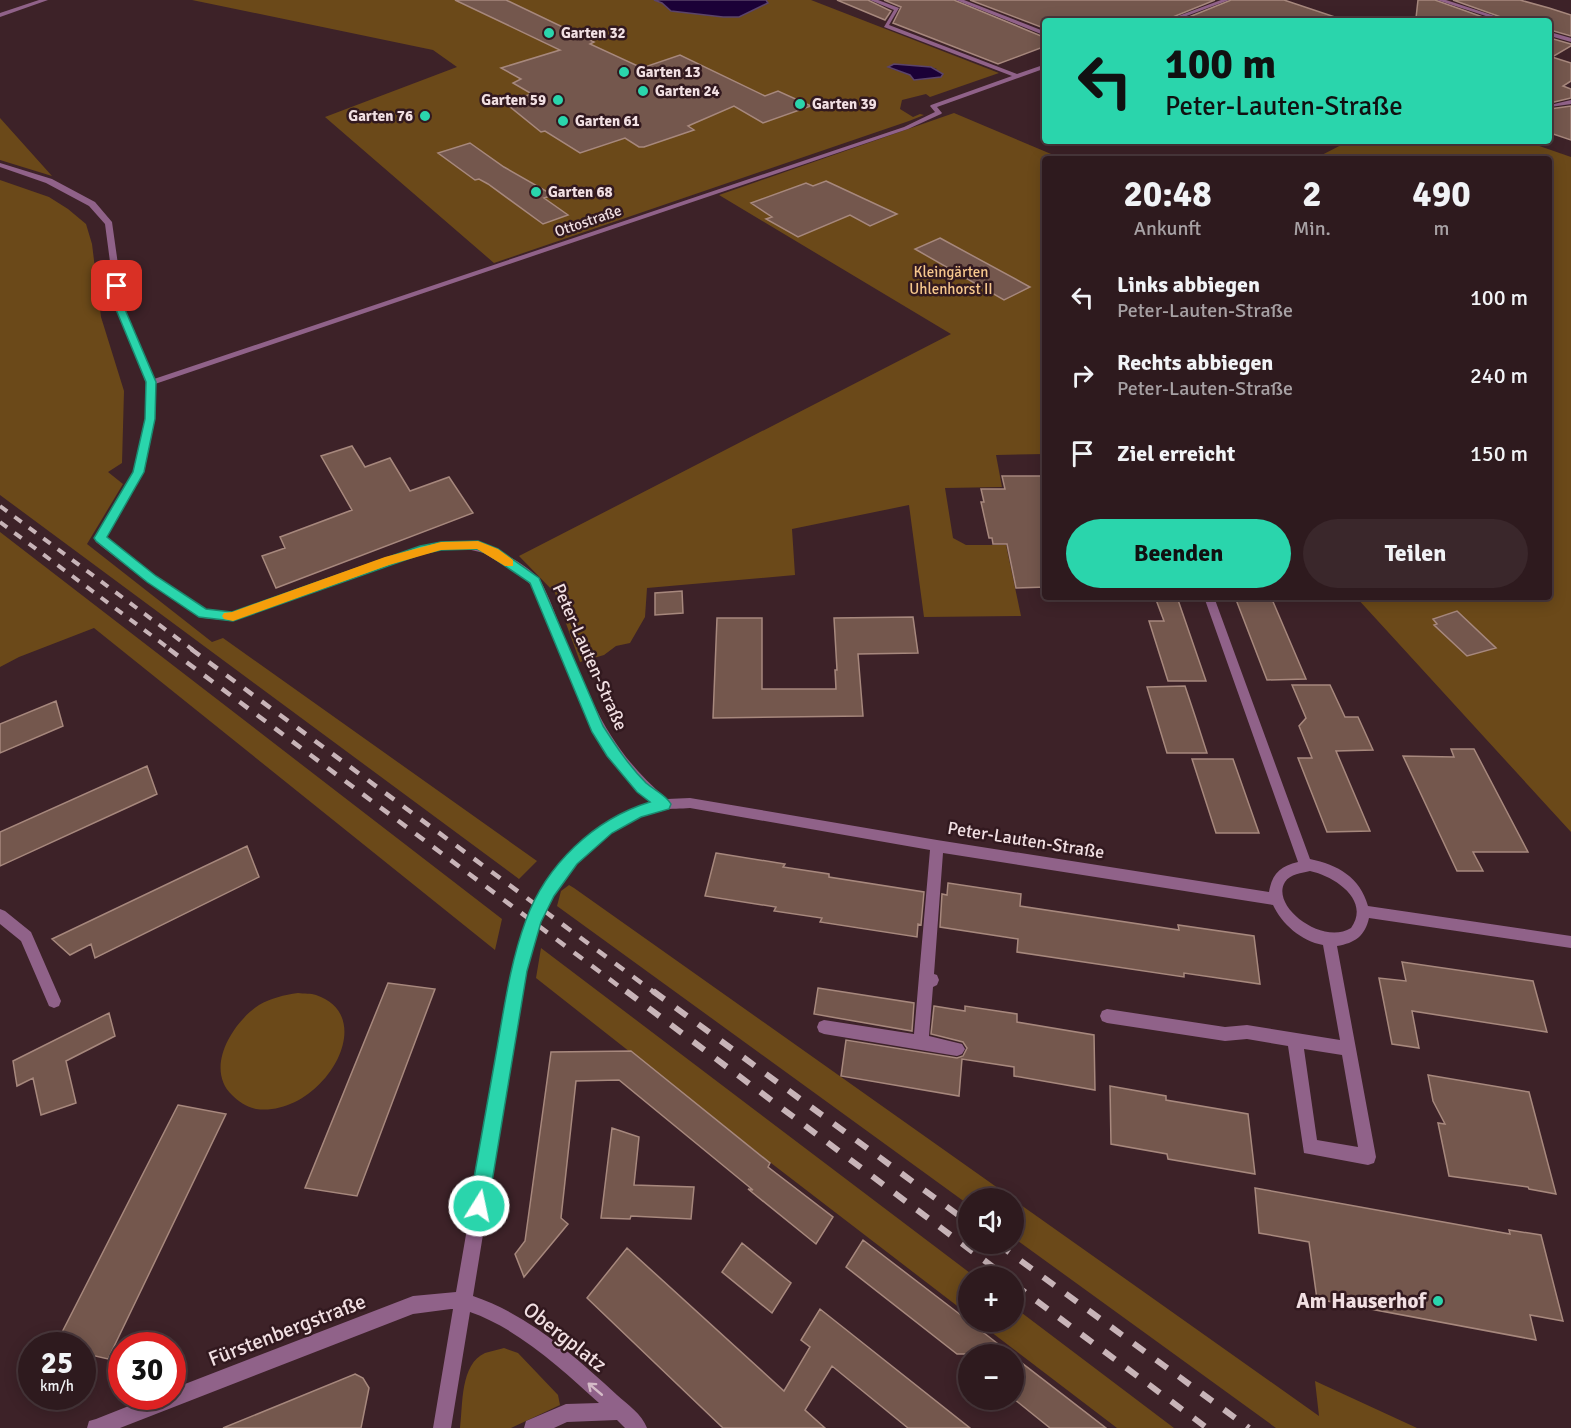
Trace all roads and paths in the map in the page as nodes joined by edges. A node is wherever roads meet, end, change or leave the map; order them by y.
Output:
1 (45, 0) edge
2 (873, 0) edge
3 (959, 0) edge
4 (1226, 0) edge
5 (1440, 0) edge
6 (0, 15) edge
7 (1176, 18) edge
8 (1497, 18) edge
9 (1042, 32) edge
10 (1552, 35) edge
11 (1571, 40) edge
12 (1042, 67) edge
13 (1035, 69) junction
14 (1042, 72) edge
15 (1017, 76) junction
16 (1571, 102) edge
17 (1552, 106) dead end
18 (0, 165) edge
19 (151, 382) junction
20 (1210, 600) edge
21 (664, 804) junction
22 (937, 846) junction
23 (1306, 866) junction
24 (1276, 899) junction
25 (1363, 911) junction
26 (0, 915) edge
27 (1329, 940) junction
28 (1571, 942) edge
29 (54, 1001) dead end
30 (1107, 1016) dead end
31 (824, 1027) dead end
32 (1295, 1040) junction
33 (921, 1042) junction
34 (957, 1049) dead end
35 (1349, 1049) junction
36 (462, 1300) junction
37 (622, 1411) junction
38 (96, 1428) edge
39 (442, 1428) edge
40 (533, 1428) edge
41 (638, 1428) edge

1 - 6 street
2 - 15 street
3 - 9 street
4 - 7 street
5 - 8 street
10 - 11 street
12 - 13 street, Ottostraße
13 - 14 street
13 - 15 street, Ottostraße
15 - 19 street, Ottostraße
16 - 17 street
18 - 19 street, Peter-Lauten-Straße
19 - 21 street, Peter-Lauten-Straße
20 - 23 street
21 - 22 street, Peter-Lauten-Straße
21 - 36 street, Peter-Lauten-Straße
22 - 24 street, Peter-Lauten-Straße
22 - 33 street
23 - 24 street
23 - 25 street
24 - 27 street
25 - 27 street
25 - 28 street
26 - 29 street
27 - 35 street
30 - 32 street
31 - 33 street
32 - 35 street
32 - 35 street
33 - 34 street
37 -> 36 street, Obergplatz
36 - 38 street, Fürstenbergstraße
36 - 39 street
37 - 40 street
37 - 41 street, Obergplatz

